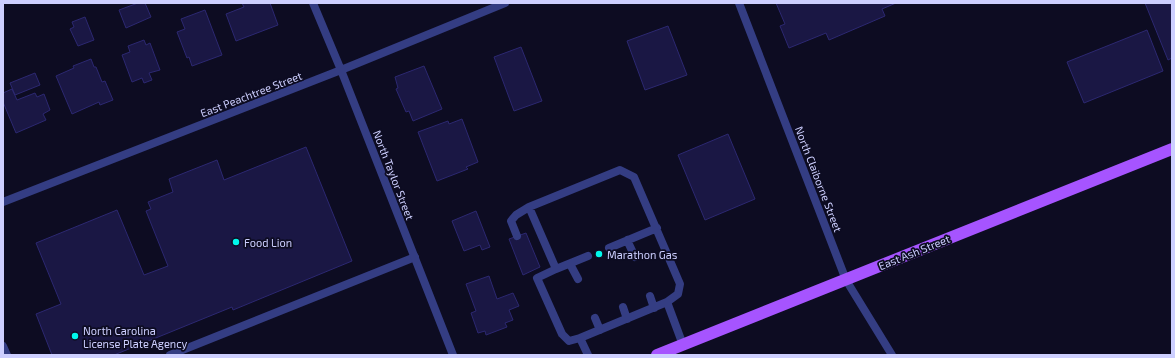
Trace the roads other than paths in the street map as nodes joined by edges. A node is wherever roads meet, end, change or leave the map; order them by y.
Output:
1 (313, 3) edge
2 (505, 3) edge
3 (739, 3) edge
4 (341, 70) junction
5 (1172, 149) edge
6 (3, 202) edge
7 (529, 208) junction
8 (657, 228) junction
9 (517, 236) dead end
10 (627, 240) junction
11 (609, 248) dead end
12 (588, 256) dead end
13 (415, 257) junction
14 (635, 257) dead end
15 (570, 264) junction
16 (556, 269) junction
17 (578, 279) dead end
18 (846, 280) junction
19 (650, 296) dead end
20 (667, 302) junction
21 (623, 307) dead end
22 (654, 308) junction
23 (595, 318) dead end
24 (628, 319) junction
25 (600, 330) junction
26 (580, 338) junction
27 (683, 345) junction
28 (3, 346) edge
29 (7, 355) edge
30 (170, 355) edge
31 (453, 355) edge
32 (588, 355) edge
33 (657, 355) edge
34 (892, 355) edge

1 - 4 street, North Taylor Street
2 - 4 street, East Peachtree Street
3 - 18 street, North Claiborne Street
4 - 6 street, East Peachtree Street
4 - 13 street, North Taylor Street
5 - 18 main road, East Ash Street
7 - 8 street
7 - 9 street
7 - 16 street
8 - 10 street
8 - 20 street
10 - 11 street
10 - 14 street
12 - 15 street
13 - 30 street
13 - 31 street, North Taylor Street
15 - 16 street
15 - 17 street
16 - 26 street
18 - 27 main road, East Ash Street
18 - 34 street, North Claiborne Street
19 - 22 street
20 - 22 street
20 - 27 street
21 - 24 street
22 - 24 street
23 - 25 street
24 - 25 street
25 - 26 street
26 - 32 street
27 - 33 main road, East Ash Street
28 - 29 street

